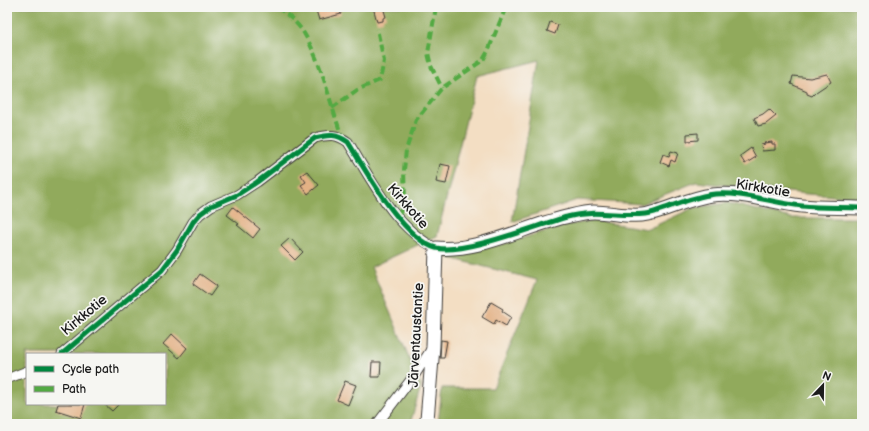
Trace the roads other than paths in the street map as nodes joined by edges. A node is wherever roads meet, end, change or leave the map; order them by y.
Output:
1 (862, 208) edge
2 (436, 248) junction
3 (433, 347) junction
4 (63, 353) edge
5 (26, 371) edge
6 (7, 379) edge
7 (377, 424) edge
8 (425, 424) edge

1 - 2 street, Kirkkotie
2 - 3 street, Järventaustantie
2 - 4 street, Kirkkotie
3 - 7 street
3 - 8 street, Järventaustantie
5 - 6 street

